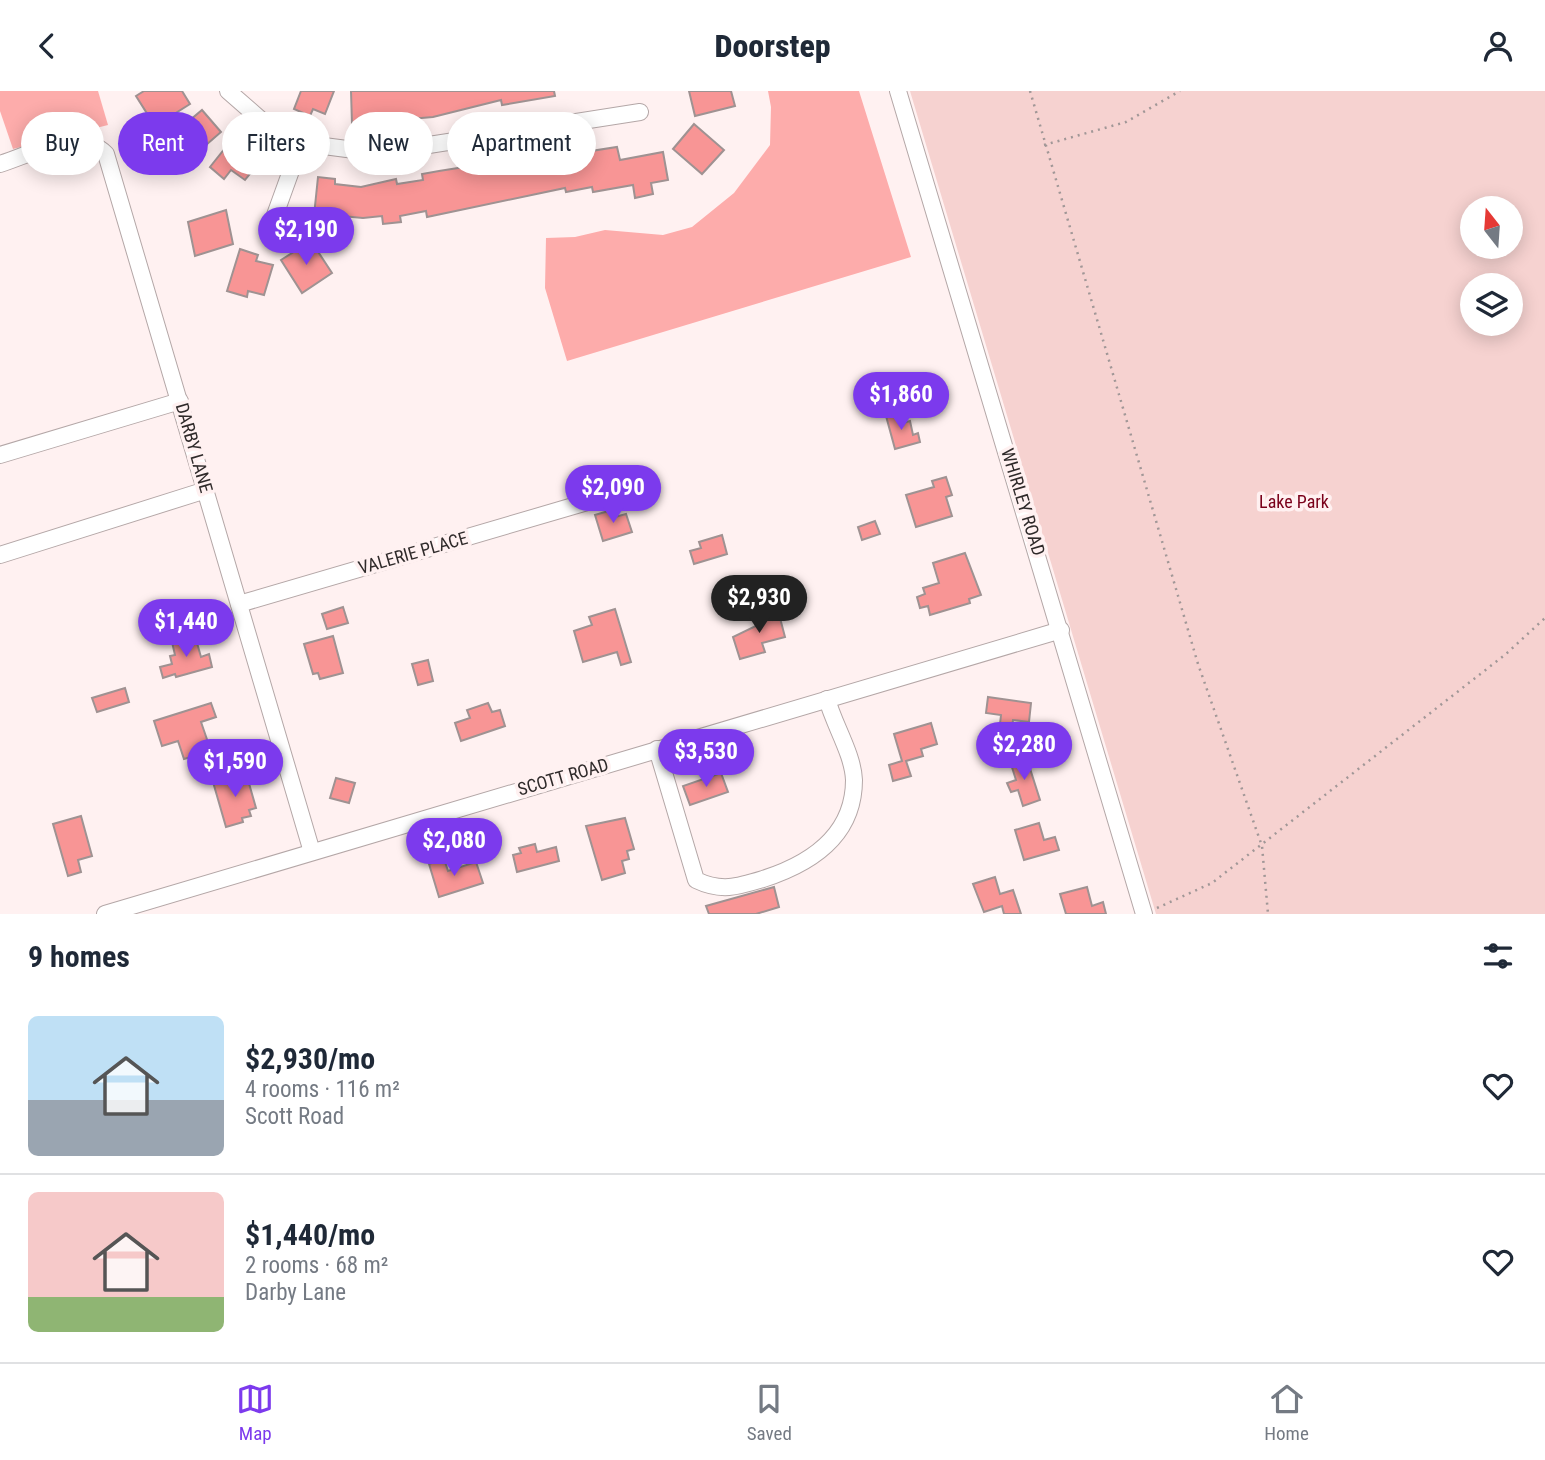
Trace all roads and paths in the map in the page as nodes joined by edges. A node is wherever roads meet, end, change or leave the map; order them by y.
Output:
1 (228, 91) edge
2 (898, 91) edge
3 (1030, 91) edge
4 (1180, 91) edge
5 (252, 112) edge
6 (640, 112) dead end
7 (1044, 145) junction
8 (330, 147) edge
9 (0, 164) edge
10 (290, 175) edge
11 (275, 215) dead end
12 (180, 401) junction
13 (0, 455) edge
14 (206, 491) junction
15 (587, 502) dead end
16 (0, 555) edge
17 (239, 604) junction
18 (1545, 618) edge
19 (1061, 630) junction
20 (827, 699) junction
21 (657, 750) junction
22 (1261, 843) junction
23 (312, 852) junction
24 (1144, 913) edge
25 (105, 914) edge
26 (1268, 914) edge

1 - 5 street
2 - 19 street, WHIRLEY ROAD
3 - 7 path
4 - 7 path
6 - 8 street
7 - 22 path
9 - 12 street, DARBY LANE
10 - 11 street
12 - 13 street
12 - 14 street, DARBY LANE
14 - 16 street
14 - 17 street, DARBY LANE
15 - 17 street, VALERIE PLACE
17 - 23 street, DARBY LANE
18 - 22 path
19 - 20 street, SCOTT ROAD
19 - 24 street, WHIRLEY ROAD
20 - 21 street, SCOTT ROAD
20 - 21 street
21 - 23 street, SCOTT ROAD
22 - 24 path
22 - 26 path
23 - 25 street, SCOTT ROAD

